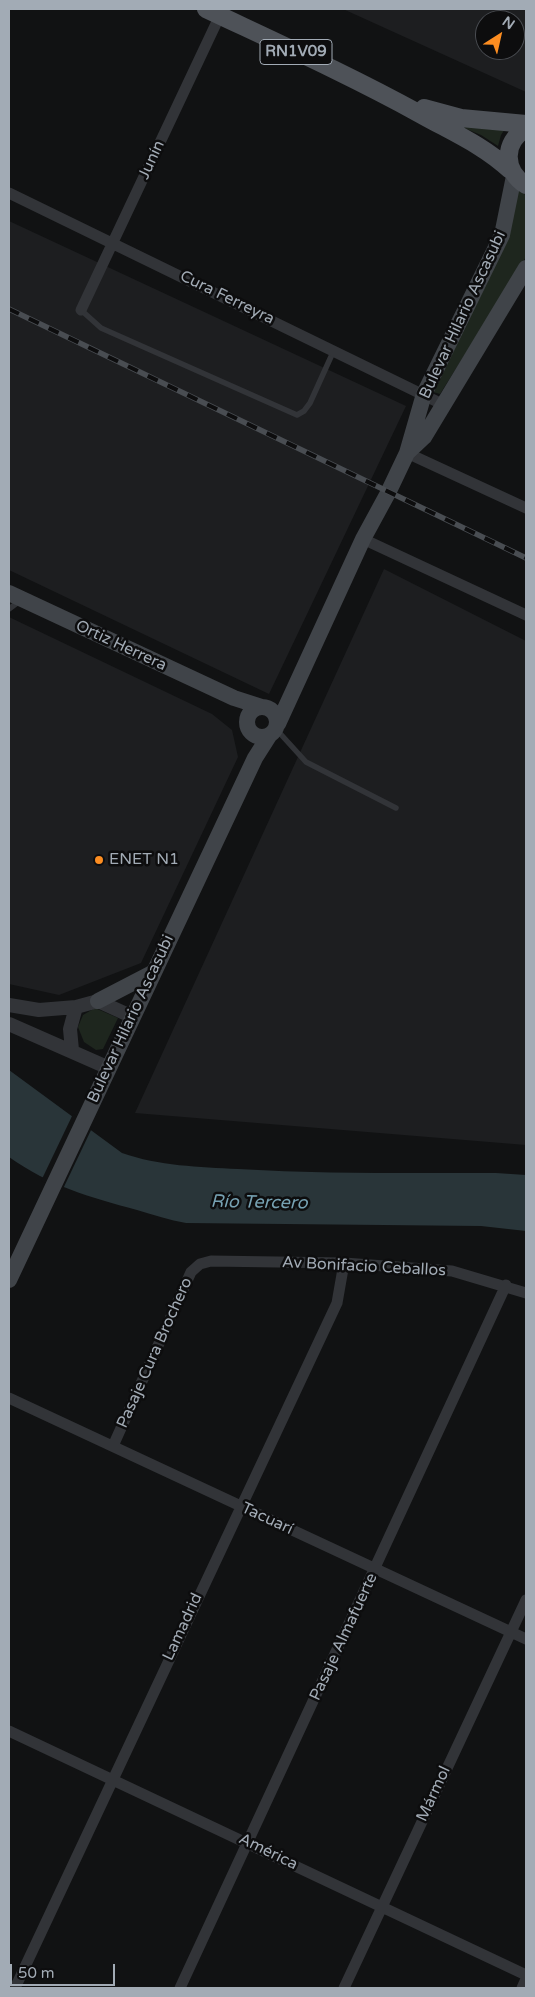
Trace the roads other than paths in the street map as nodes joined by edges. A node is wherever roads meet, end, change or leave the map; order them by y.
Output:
1 (216, 11) edge
2 (385, 95) junction
3 (526, 124) edge
4 (526, 128) edge
5 (517, 177) edge
6 (9, 193) edge
7 (113, 242) junction
8 (526, 268) edge
9 (81, 310) joint
10 (334, 350) junction
11 (424, 394) junction
12 (444, 405) junction
13 (407, 452) junction
14 (526, 508) edge
15 (363, 538) junction
16 (16, 596) edge
17 (9, 609) edge
18 (526, 615) edge
19 (265, 723) junction
20 (396, 808) dead end
21 (152, 973) junction
22 (98, 1002) junction
23 (9, 1005) edge
24 (76, 1007) junction
25 (133, 1017) junction
26 (9, 1024) edge
27 (72, 1050) junction
28 (110, 1068) junction
29 (344, 1263) junction
30 (200, 1264) joint
31 (9, 1280) edge
32 (506, 1285) junction
33 (526, 1293) edge
34 (9, 1398) edge
35 (113, 1446) junction
36 (240, 1506) junction
37 (376, 1569) junction
38 (526, 1600) edge
39 (510, 1631) junction
40 (526, 1639) edge
41 (9, 1731) edge
42 (112, 1779) junction
43 (248, 1842) junction
44 (381, 1907) junction
45 (526, 1975) edge
46 (526, 1979) edge
47 (16, 1988) edge
48 (180, 1988) edge
49 (344, 1988) edge
50 (522, 1988) edge

1 - 2 main road, RN1V09
1 - 7 street, Junín
2 - 3 main road, RN1V09
2 - 5 main road, RN1V09
4 - 5 main road
5 - 11 main road, Bulevar Hilario Ascasubi
6 - 7 street, Cura Ferreyra
7 - 9 street, Junín
7 - 10 street, Cura Ferreyra
8 - 12 main road, Bulevar Hilario Ascasubi
9 - 10 lane
10 - 11 street, Cura Ferreyra
11 - 12 street, Cura Ferreyra
11 - 13 main road, Bulevar Hilario Ascasubi
12 - 13 main road, Bulevar Hilario Ascasubi
13 - 14 street
13 - 15 main road, Bulevar Hilario Ascasubi
15 - 18 street
15 - 19 main road, Bulevar Hilario Ascasubi
16 - 17 lane
16 - 19 main road, Ortiz Herrera
19 - 20 lane
19 - 21 main road, Bulevar Hilario Ascasubi
21 - 22 main road
21 - 25 main road, Bulevar Hilario Ascasubi
22 - 24 street
22 - 25 street
23 - 24 street
24 - 27 street
25 - 28 main road, Bulevar Hilario Ascasubi
26 - 27 street
27 - 28 street
28 - 31 main road, Bulevar Hilario Ascasubi
29 - 30 street, Av Bonifacio Ceballos
29 - 32 street, Av Bonifacio Ceballos
29 - 36 street, Lamadrid
30 - 35 street, Pasaje Cura Brochero
32 - 33 street, Av Bonifacio Ceballos
32 - 37 street, Pasaje Almafuerte
34 - 35 street, Tacuarí
35 - 36 street, Tacuarí
36 - 37 street, Tacuarí
36 - 42 street, Lamadrid
37 - 39 street, Tacuarí
37 - 43 street, Pasaje Almafuerte
38 - 39 street, Mármol
39 - 40 street, Tacuarí
39 - 44 street, Mármol
41 - 42 street, América
42 - 43 street, América
42 - 47 street, Lamadrid
43 - 44 street, América
43 - 48 street, Pasaje Almafuerte
44 - 45 street, América
44 - 49 street, Mármol
46 - 50 street

